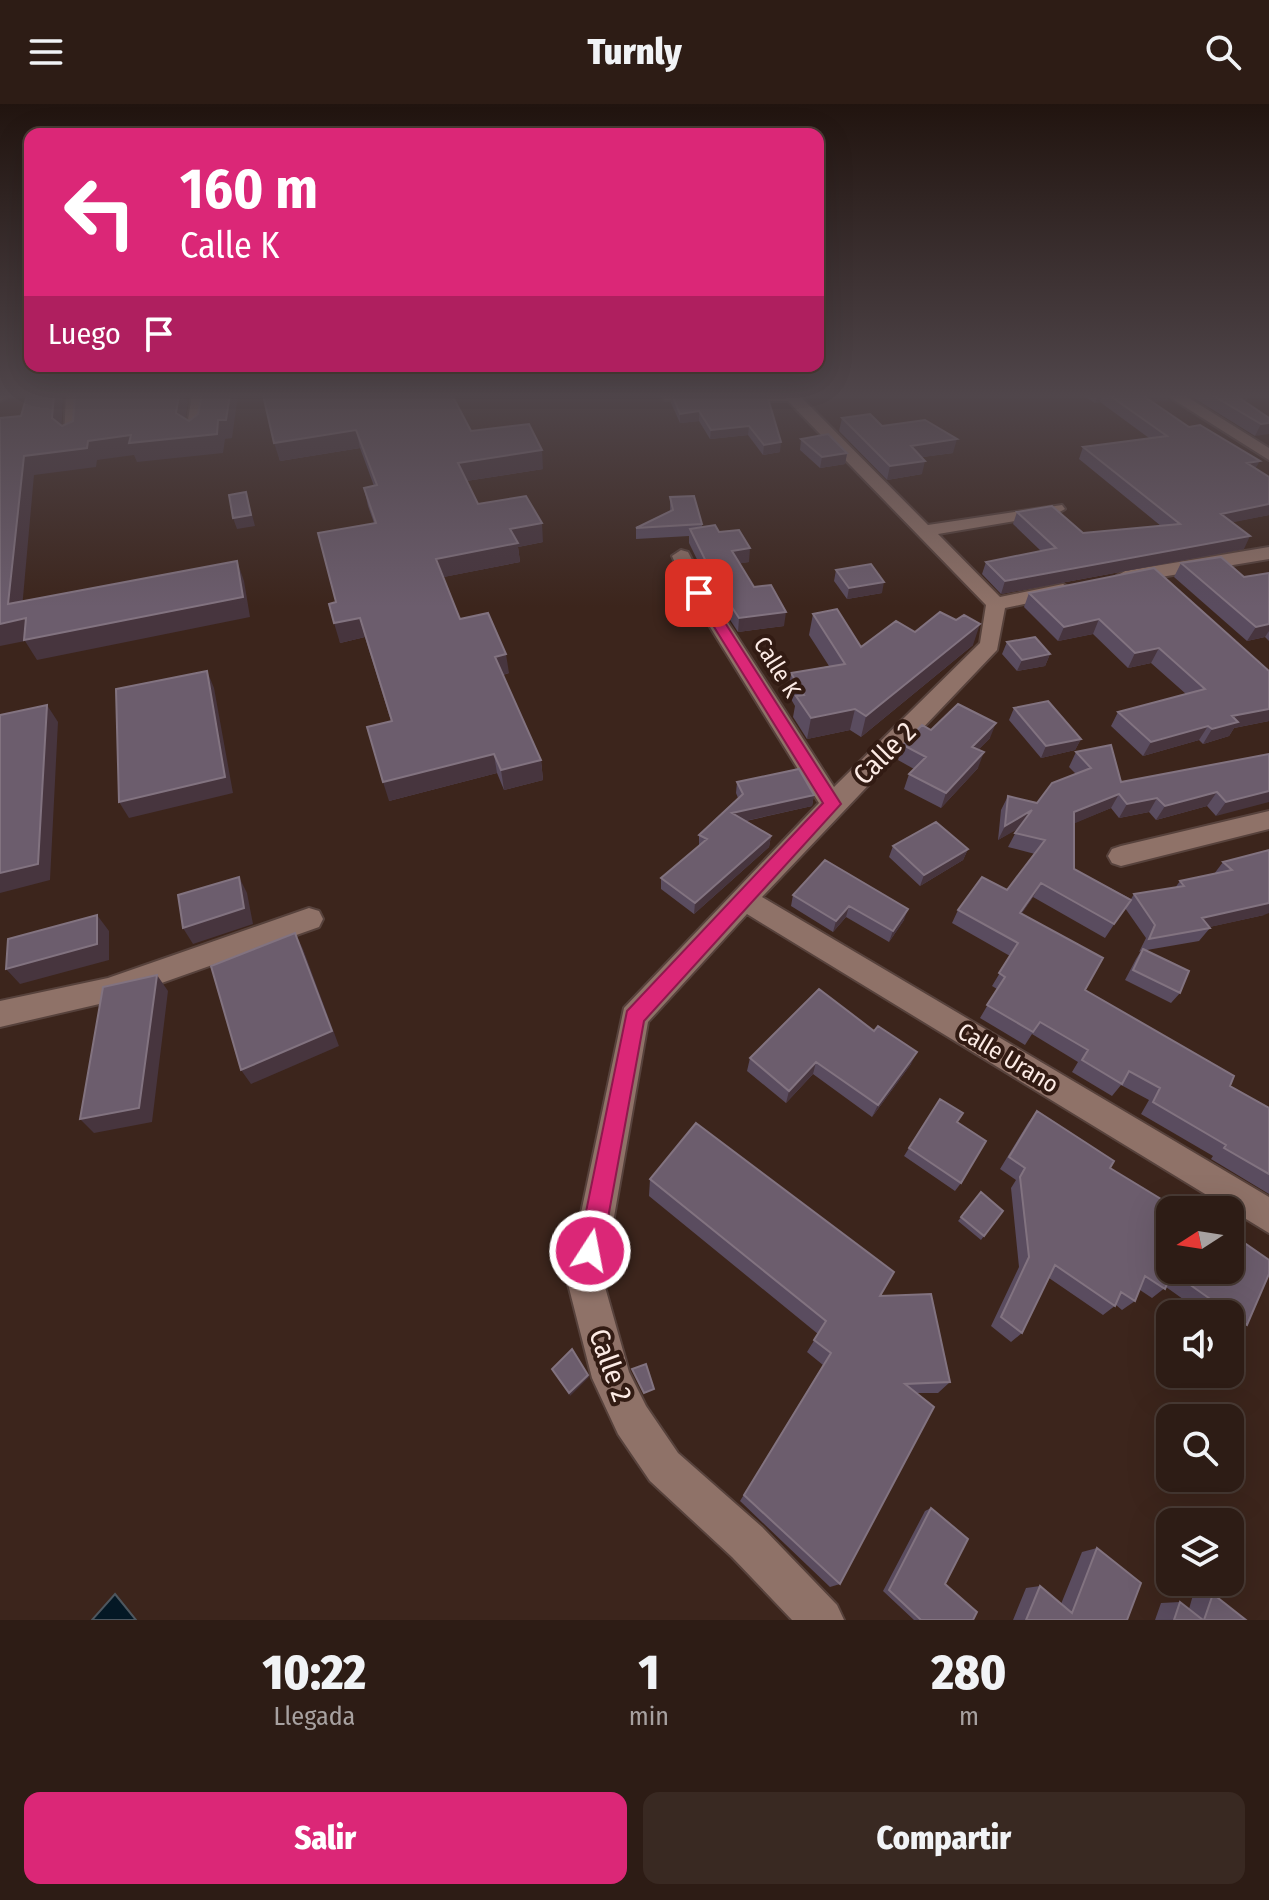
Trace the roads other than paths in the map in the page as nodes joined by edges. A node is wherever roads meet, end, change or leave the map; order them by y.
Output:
1 (861, 466) edge
2 (1056, 509) edge
3 (924, 531) junction
4 (1269, 553) edge
5 (681, 556) dead end
6 (1152, 572) junction
7 (1107, 581) edge
8 (1077, 587) edge
9 (1175, 592) edge
10 (996, 604) junction
11 (832, 804) junction
12 (1269, 820) edge
13 (1121, 856) dead end
14 (746, 900) junction
15 (309, 919) dead end
16 (0, 1014) edge
17 (1269, 1216) edge
18 (822, 1620) edge

1 - 3 street
2 - 3 street
3 - 10 street
4 - 6 street
5 - 11 street, Calle K
6 - 7 street
6 - 9 street
8 - 10 street
10 - 11 street, Calle 2
11 - 14 street, Calle 2
12 - 13 street
14 - 17 street, Calle Urano
14 - 18 street, Calle 2
15 - 16 street

